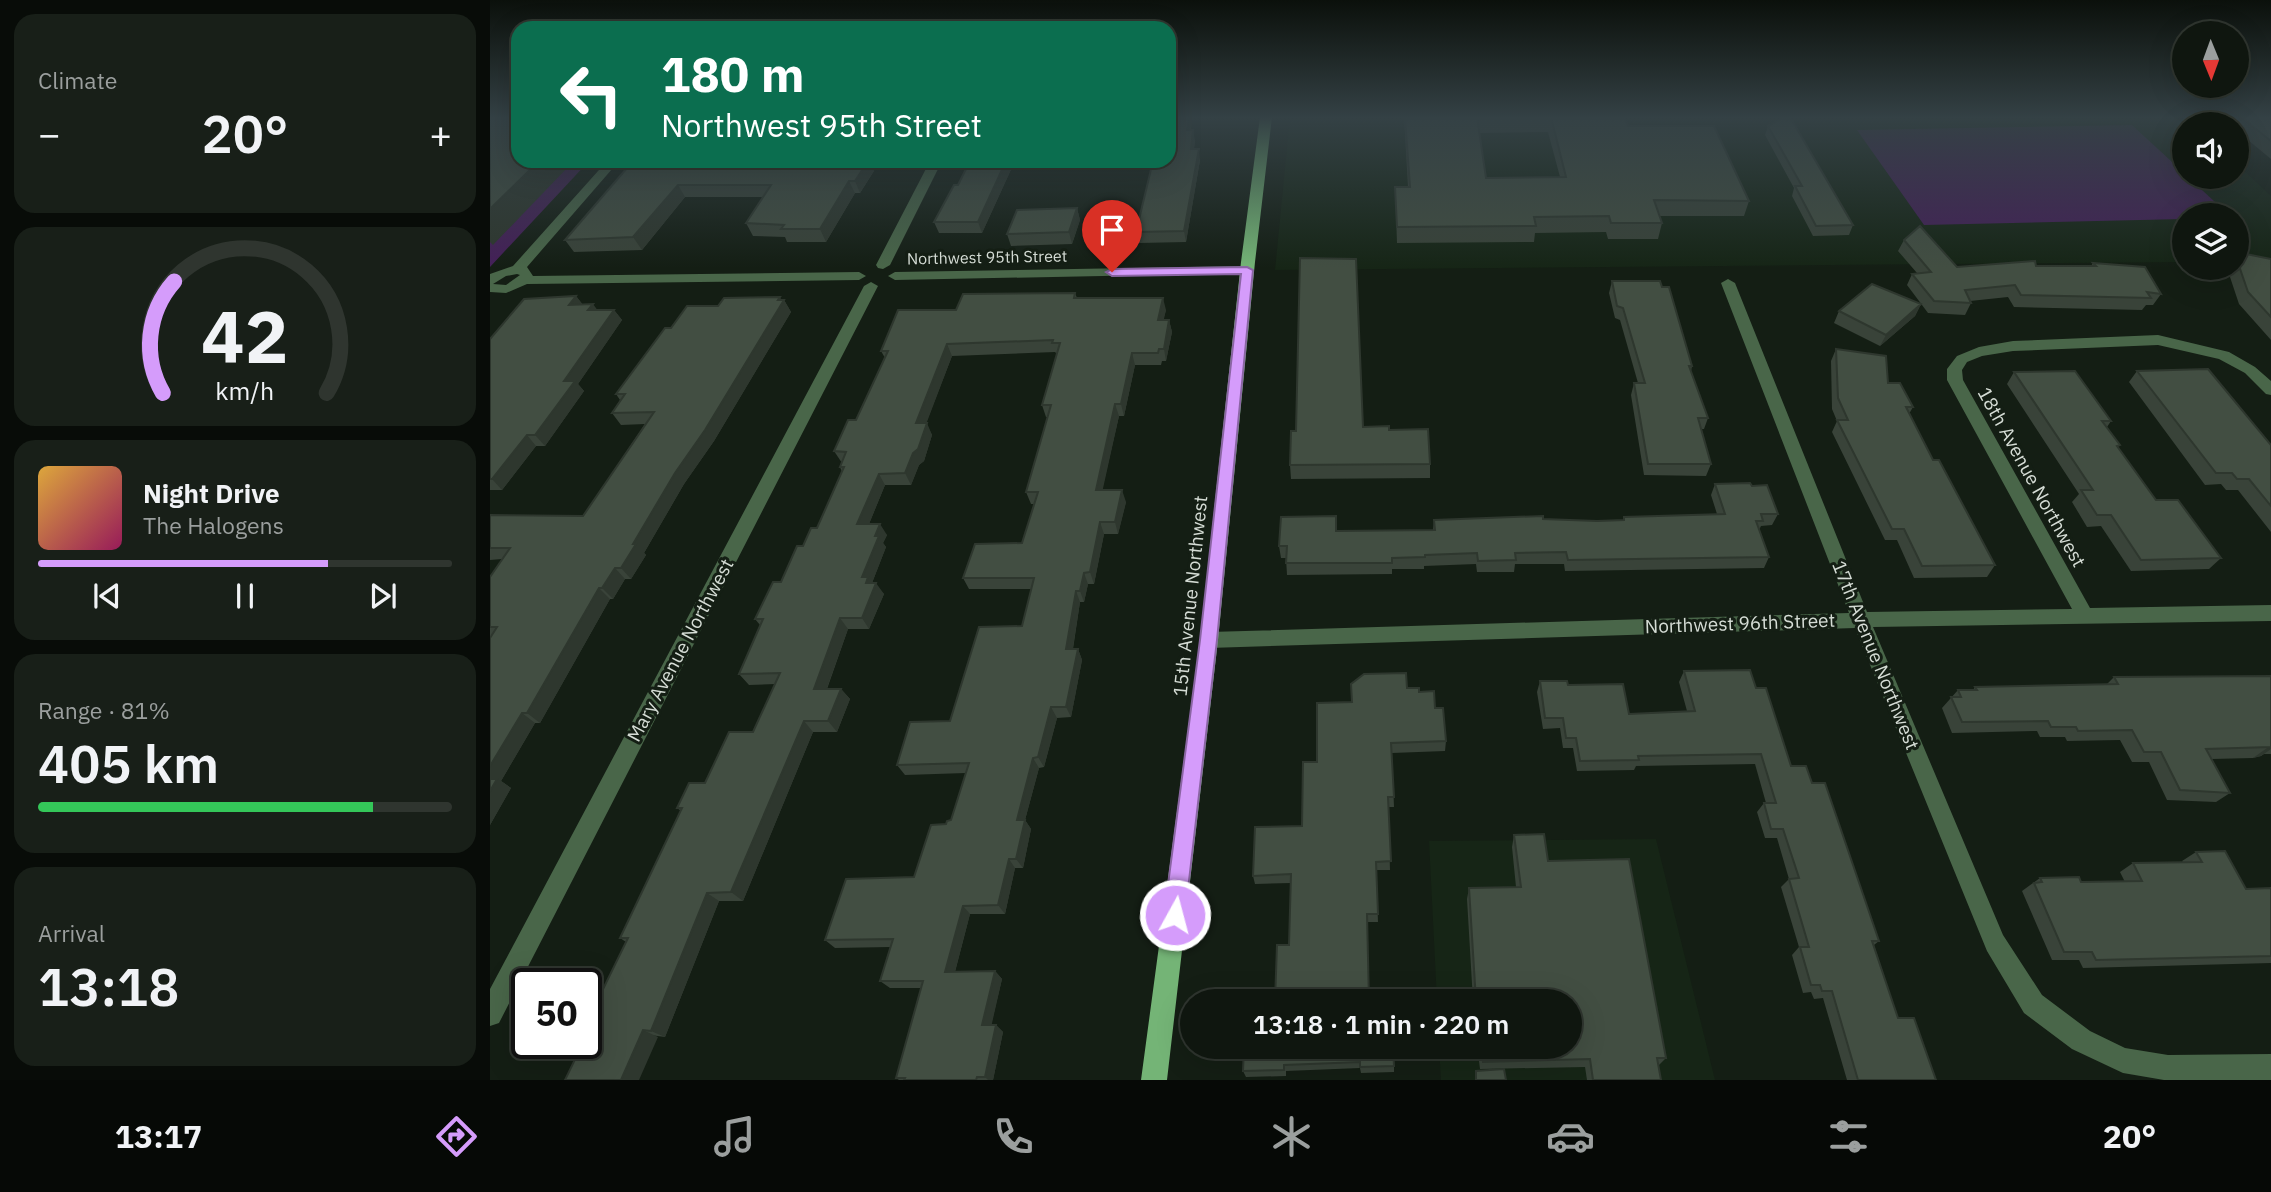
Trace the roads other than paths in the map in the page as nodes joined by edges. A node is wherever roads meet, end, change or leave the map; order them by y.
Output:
1 (1260, 167) edge
2 (607, 168) edge
3 (932, 168) edge
4 (883, 265) junction
5 (1247, 270) junction
6 (520, 275) junction
7 (895, 276) junction
8 (865, 281) junction
9 (1728, 283) dead end
10 (492, 289) edge
11 (2271, 390) edge
12 (2271, 613) edge
13 (2085, 616) junction
14 (1861, 620) junction
15 (1209, 640) junction
16 (490, 1014) edge
17 (2271, 1067) edge
18 (1154, 1080) edge

1 - 5 main road, 15th Avenue Northwest
2 - 6 street
3 - 4 street
4 - 7 street
4 - 8 street
5 - 7 street, Northwest 95th Street
5 - 15 main road, 15th Avenue Northwest
6 - 8 street
6 - 10 street
7 - 8 street
8 - 16 street, Mary Avenue Northwest
9 - 14 street, 17th Avenue Northwest
11 - 13 street, 18th Avenue Northwest
12 - 13 street, Northwest 96th Street
13 - 14 street, Northwest 96th Street
14 - 15 street, Northwest 96th Street
14 - 17 street, 17th Avenue Northwest
15 - 18 main road, 15th Avenue Northwest

